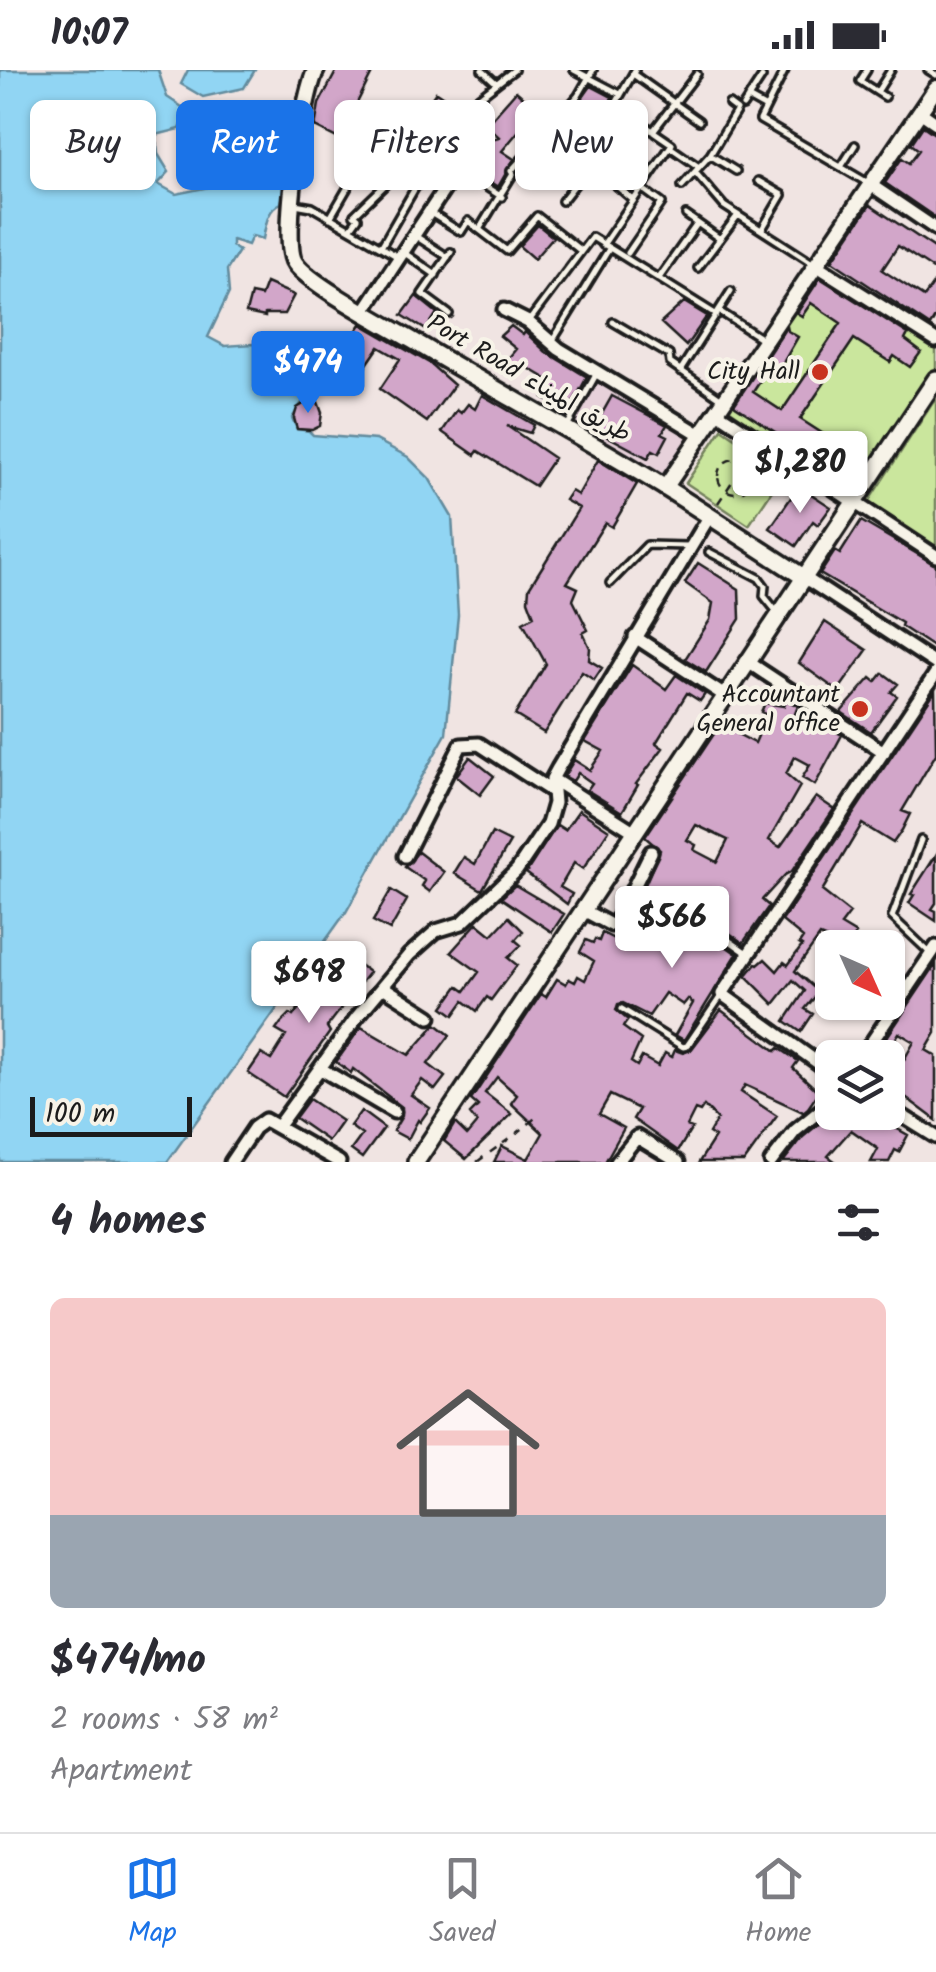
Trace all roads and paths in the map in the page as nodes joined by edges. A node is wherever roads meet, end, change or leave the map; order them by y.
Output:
1 (316, 70) edge
2 (482, 70) edge
3 (514, 70) edge
4 (574, 70) edge
5 (593, 70) edge
6 (785, 70) edge
7 (867, 70) edge
8 (891, 70) edge
9 (928, 70) edge
10 (634, 72) edge
11 (697, 74) dead end
12 (936, 75) edge
13 (762, 77) dead end
14 (589, 78) junction
15 (495, 82) junction
16 (936, 88) edge
17 (877, 92) junction
18 (621, 95) junction
19 (886, 97) dead end
20 (748, 98) junction
21 (475, 100) edge
22 (573, 100) edge
23 (617, 100) edge
24 (676, 104) junction
25 (729, 104) dead end
26 (743, 106) dead end
27 (766, 108) junction
28 (920, 112) junction
29 (699, 121) dead end
30 (936, 123) edge
31 (648, 128) edge
32 (653, 131) junction
33 (854, 145) dead end
34 (670, 147) junction
35 (710, 155) junction
36 (515, 167) edge
37 (841, 167) junction
38 (697, 170) junction
39 (736, 172) dead end
40 (648, 176) edge
41 (758, 182) dead end
42 (871, 184) junction
43 (682, 186) dead end
44 (346, 190) edge
45 (379, 190) edge
46 (414, 190) edge
47 (444, 190) edge
48 (492, 190) edge
49 (571, 190) edge
50 (621, 190) edge
51 (638, 190) edge
52 (644, 190) edge
53 (502, 196) junction
54 (632, 199) junction
55 (562, 201) dead end
56 (292, 204) junction
57 (430, 212) junction
58 (686, 215) dead end
59 (738, 215) junction
60 (330, 218) junction
61 (697, 224) junction
62 (480, 228) junction
63 (350, 229) junction
64 (936, 229) edge
65 (762, 230) junction
66 (415, 235) junction
67 (720, 239) junction
68 (381, 247) junction
69 (606, 247) junction
70 (582, 251) junction
71 (628, 253) dead end
72 (402, 255) junction
73 (816, 265) junction
74 (698, 268) dead end
75 (436, 275) junction
76 (659, 278) junction
77 (732, 292) dead end
78 (504, 310) dead end
79 (364, 312) junction
80 (718, 313) junction
81 (448, 314) dead end
82 (528, 322) junction
83 (614, 322) dead end
84 (553, 341) junction
85 (765, 341) junction
86 (936, 341) edge
87 (680, 371) junction
88 (598, 373) junction
89 (936, 379) edge
90 (721, 406) junction
91 (565, 430) junction
92 (701, 435) junction
93 (758, 440) junction
94 (744, 462) junction
95 (665, 488) junction
96 (726, 490) junction
97 (855, 504) junction
98 (709, 517) junction
99 (691, 546) junction
100 (709, 552) dead end
101 (936, 556) edge
102 (805, 578) junction
103 (610, 583) dead end
104 (779, 614) junction
105 (635, 637) junction
106 (748, 662) junction
107 (936, 664) edge
108 (936, 673) edge
109 (725, 696) junction
110 (884, 752) junction
111 (552, 786) junction
112 (635, 832) junction
113 (922, 840) dead end
114 (651, 852) dead end
115 (405, 856) dead end
116 (583, 910) junction
117 (710, 927) dead end
118 (934, 950) edge
119 (750, 954) junction
120 (383, 987) junction
121 (722, 994) junction
122 (622, 1008) dead end
123 (430, 1017) dead end
124 (873, 1040) edge
125 (815, 1060) edge
126 (321, 1069) junction
127 (394, 1112) dead end
128 (540, 1113) dead end
129 (815, 1115) edge
130 (905, 1118) edge
131 (278, 1126) junction
132 (936, 1137) edge
133 (230, 1162) edge
134 (339, 1162) edge
135 (416, 1162) edge
136 (478, 1162) edge
137 (617, 1162) edge
138 (678, 1162) edge
139 (771, 1162) edge

1 - 56 main road, Port Road طريق الميناء
2 - 15 lane
3 - 15 lane
4 - 14 lane
5 - 14 lane
6 - 27 lane
7 - 17 lane
8 - 17 lane
9 - 12 lane
10 - 18 lane
10 - 24 lane
11 - 24 lane
13 - 20 lane
14 - 18 lane
14 - 22 lane
15 - 21 lane
16 - 28 street
17 - 19 lane
18 - 23 lane
20 - 26 lane
20 - 27 lane
24 - 29 lane
24 - 32 lane
25 - 35 lane
27 - 37 lane
28 - 30 street
28 - 42 street
31 - 32 lane
32 - 34 lane
33 - 37 lane
34 - 38 lane
34 - 40 lane
35 - 38 lane
35 - 39 lane
36 - 53 lane
37 - 42 lane
38 - 43 lane
38 - 59 lane
41 - 65 lane
42 - 64 street
42 - 73 street
44 - 60 lane
45 - 63 lane
46 - 68 lane
47 - 57 street
48 - 53 lane
49 - 55 lane
50 - 54 lane
51 - 54 lane
52 - 71 lane
53 - 62 lane
54 - 69 lane
56 - 60 lane
56 - 79 main road, Port Road طريق الميناء
57 - 62 lane
57 - 66 street
58 - 61 lane
59 - 65 lane
59 - 67 lane
60 - 63 lane
61 - 67 lane
61 - 76 lane
62 - 70 lane
63 - 68 lane
65 - 73 lane
66 - 72 street
66 - 75 lane
67 - 74 lane
68 - 72 lane
69 - 70 lane
69 - 76 lane
69 - 84 lane
70 - 82 lane
72 - 75 lane
72 - 79 street
73 - 85 street
73 - 86 street
75 - 81 lane
76 - 80 lane
77 - 80 lane
78 - 82 street
79 - 91 main road, Port Road طريق الميناء
80 - 85 lane
80 - 87 lane
82 - 84 street
83 - 87 lane
84 - 88 street
85 - 90 street
87 - 90 lane
88 - 91 lane
88 - 92 street
89 - 97 main road
90 - 92 street
90 - 93 street
91 - 95 main road, Port Road طريق الميناء
92 - 95 street
93 - 94 path
93 - 97 street
94 - 96 path
94 - 96 path
94 - 96 path
95 - 98 main road, Port Road طريق الميناء
96 - 98 path
97 - 101 street
97 - 102 main road
98 - 99 street
98 - 102 main road, Port Road طريق الميناء
99 - 103 lane
99 - 105 street
100 - 104 lane
102 - 104 main road
102 - 107 street
104 - 106 main road
105 - 109 street
105 - 111 street
106 - 109 main road
106 - 110 street
108 - 110 street
109 - 112 main road
110 - 119 street
111 - 112 street
111 - 115 street
111 - 120 street
112 - 116 main road
113 - 118 lane
114 - 116 street
116 - 135 main road
117 - 119 lane
118 - 124 street
119 - 121 street
120 - 123 street
120 - 126 street
121 - 122 lane
121 - 125 street
126 - 127 street
126 - 131 street
128 - 136 path
129 - 139 street
130 - 132 street
131 - 133 street
131 - 134 street
137 - 138 street

